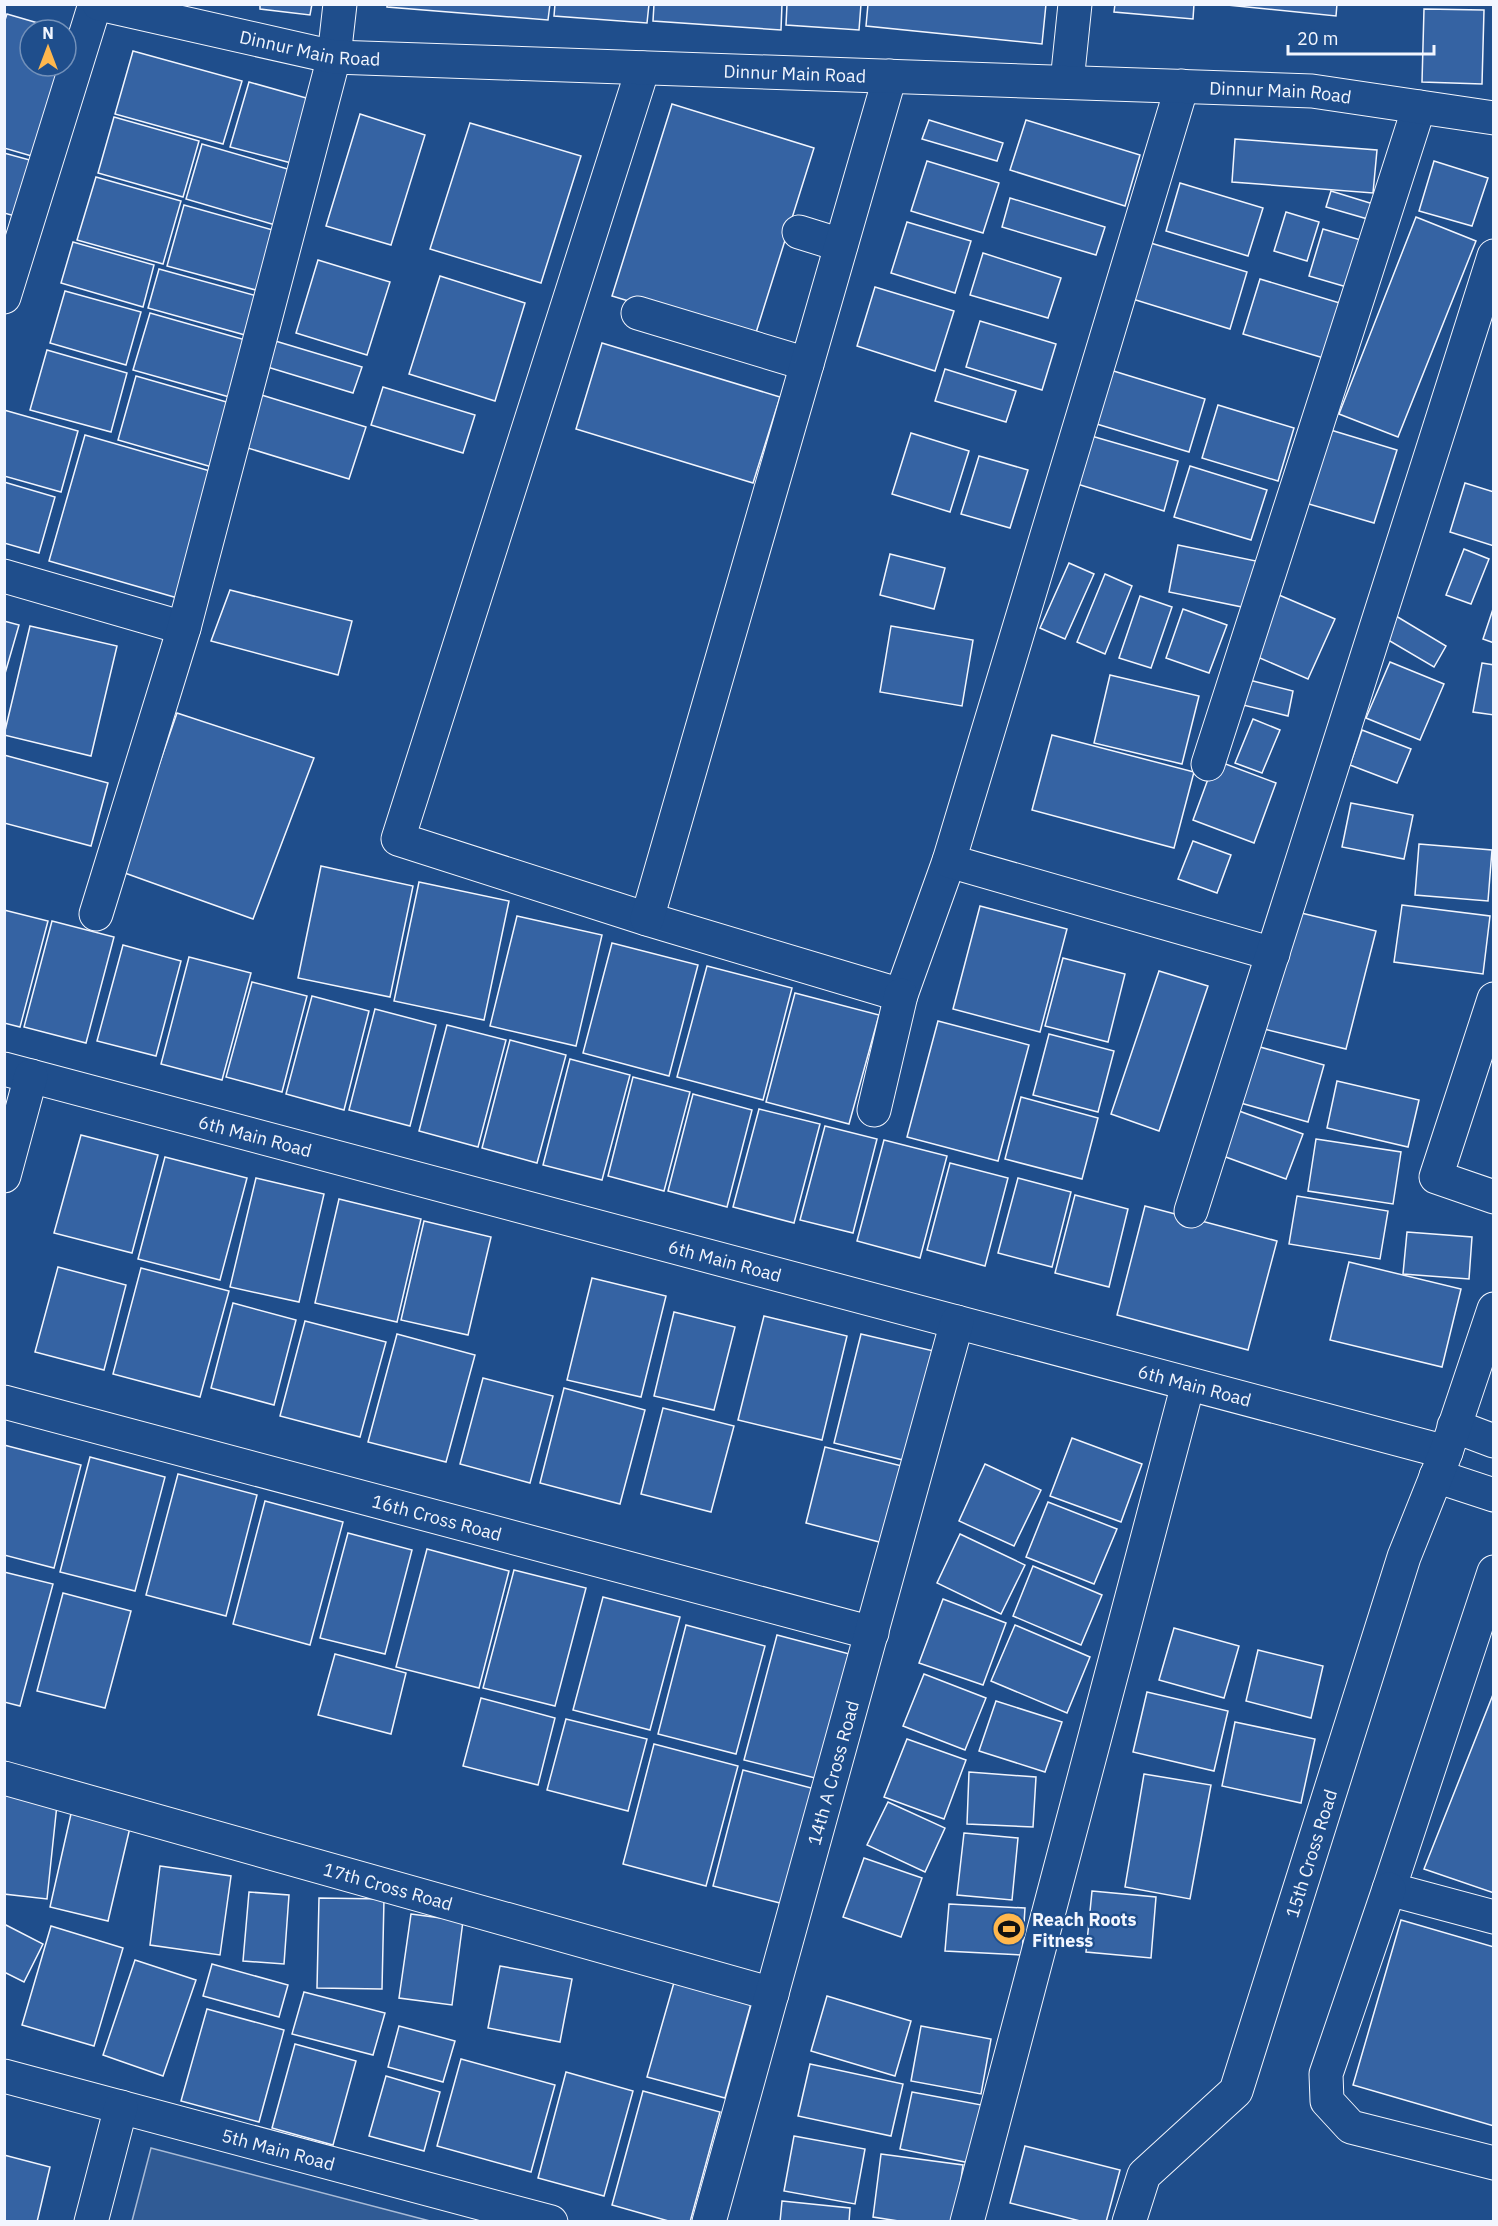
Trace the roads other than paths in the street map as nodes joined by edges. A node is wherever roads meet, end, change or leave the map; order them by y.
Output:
1 (97, 4) edge
2 (340, 4) edge
3 (1075, 4) edge
4 (334, 57) junction
5 (643, 68) junction
6 (890, 76) junction
7 (1067, 82) junction
8 (1182, 86) junction
9 (1419, 107) junction
10 (1494, 118) edge
11 (799, 232) dead end
12 (841, 245) junction
13 (1494, 256) edge
14 (4, 297) edge
15 (638, 312) dead end
16 (807, 364) junction
17 (4, 576) edge
18 (184, 628) junction
19 (1208, 764) dead end
20 (949, 861) junction
21 (96, 914) dead end
22 (647, 919) junction
23 (1273, 954) junction
24 (901, 995) junction
25 (1494, 999) edge
26 (18, 1073) edge
27 (874, 1110) dead end
28 (4, 1176) edge
29 (1494, 1197) edge
30 (1191, 1211) dead end
31 (1494, 1309) edge
32 (957, 1322) junction
33 (1188, 1384) junction
34 (4, 1402) edge
35 (1494, 1441) edge
36 (1445, 1452) junction
37 (1494, 1495) edge
38 (1494, 1572) edge
39 (1486, 1618) edge
40 (872, 1633) junction
41 (4, 1778) edge
42 (1389, 1889) junction
43 (1494, 1917) edge
44 (772, 1994) junction
45 (4, 2076) edge
46 (121, 2107) junction
47 (1494, 2163) edge
48 (91, 2222) edge
49 (551, 2222) edge
50 (709, 2222) edge
51 (966, 2222) edge
52 (1130, 2222) edge

1 - 4 street, Dinnur Main Road
1 - 14 street
2 - 4 street
3 - 7 street
4 - 5 street, Dinnur Main Road
4 - 18 street
5 - 6 street, Dinnur Main Road
5 - 22 street
6 - 7 street, Dinnur Main Road
6 - 12 street
7 - 8 street, Dinnur Main Road
8 - 9 street, Dinnur Main Road
8 - 20 street
9 - 10 street, Dinnur Main Road
9 - 19 street
11 - 12 street
12 - 16 street
13 - 23 street
15 - 16 street
16 - 22 street
17 - 18 street
18 - 21 street
20 - 23 street
20 - 24 street
22 - 24 street
23 - 30 street
24 - 27 street
25 - 29 street
26 - 28 street
26 - 32 street, 6th Main Road
31 - 36 street, 15th Cross Road
32 - 33 street, 6th Main Road
32 - 40 street, 14th A Cross Road
33 - 36 street, 6th Main Road
33 - 51 street
34 - 40 street, 16th Cross Road
35 - 36 street
36 - 37 street
36 - 52 street, 15th Cross Road
38 - 39 street
39 - 42 street
40 - 44 street, 14th A Cross Road
41 - 44 street, 17th Cross Road
42 - 43 street
42 - 47 street
44 - 50 street, 14th A Cross Road
45 - 46 street, 5th Main Road
46 - 48 street
46 - 49 street, 5th Main Road

